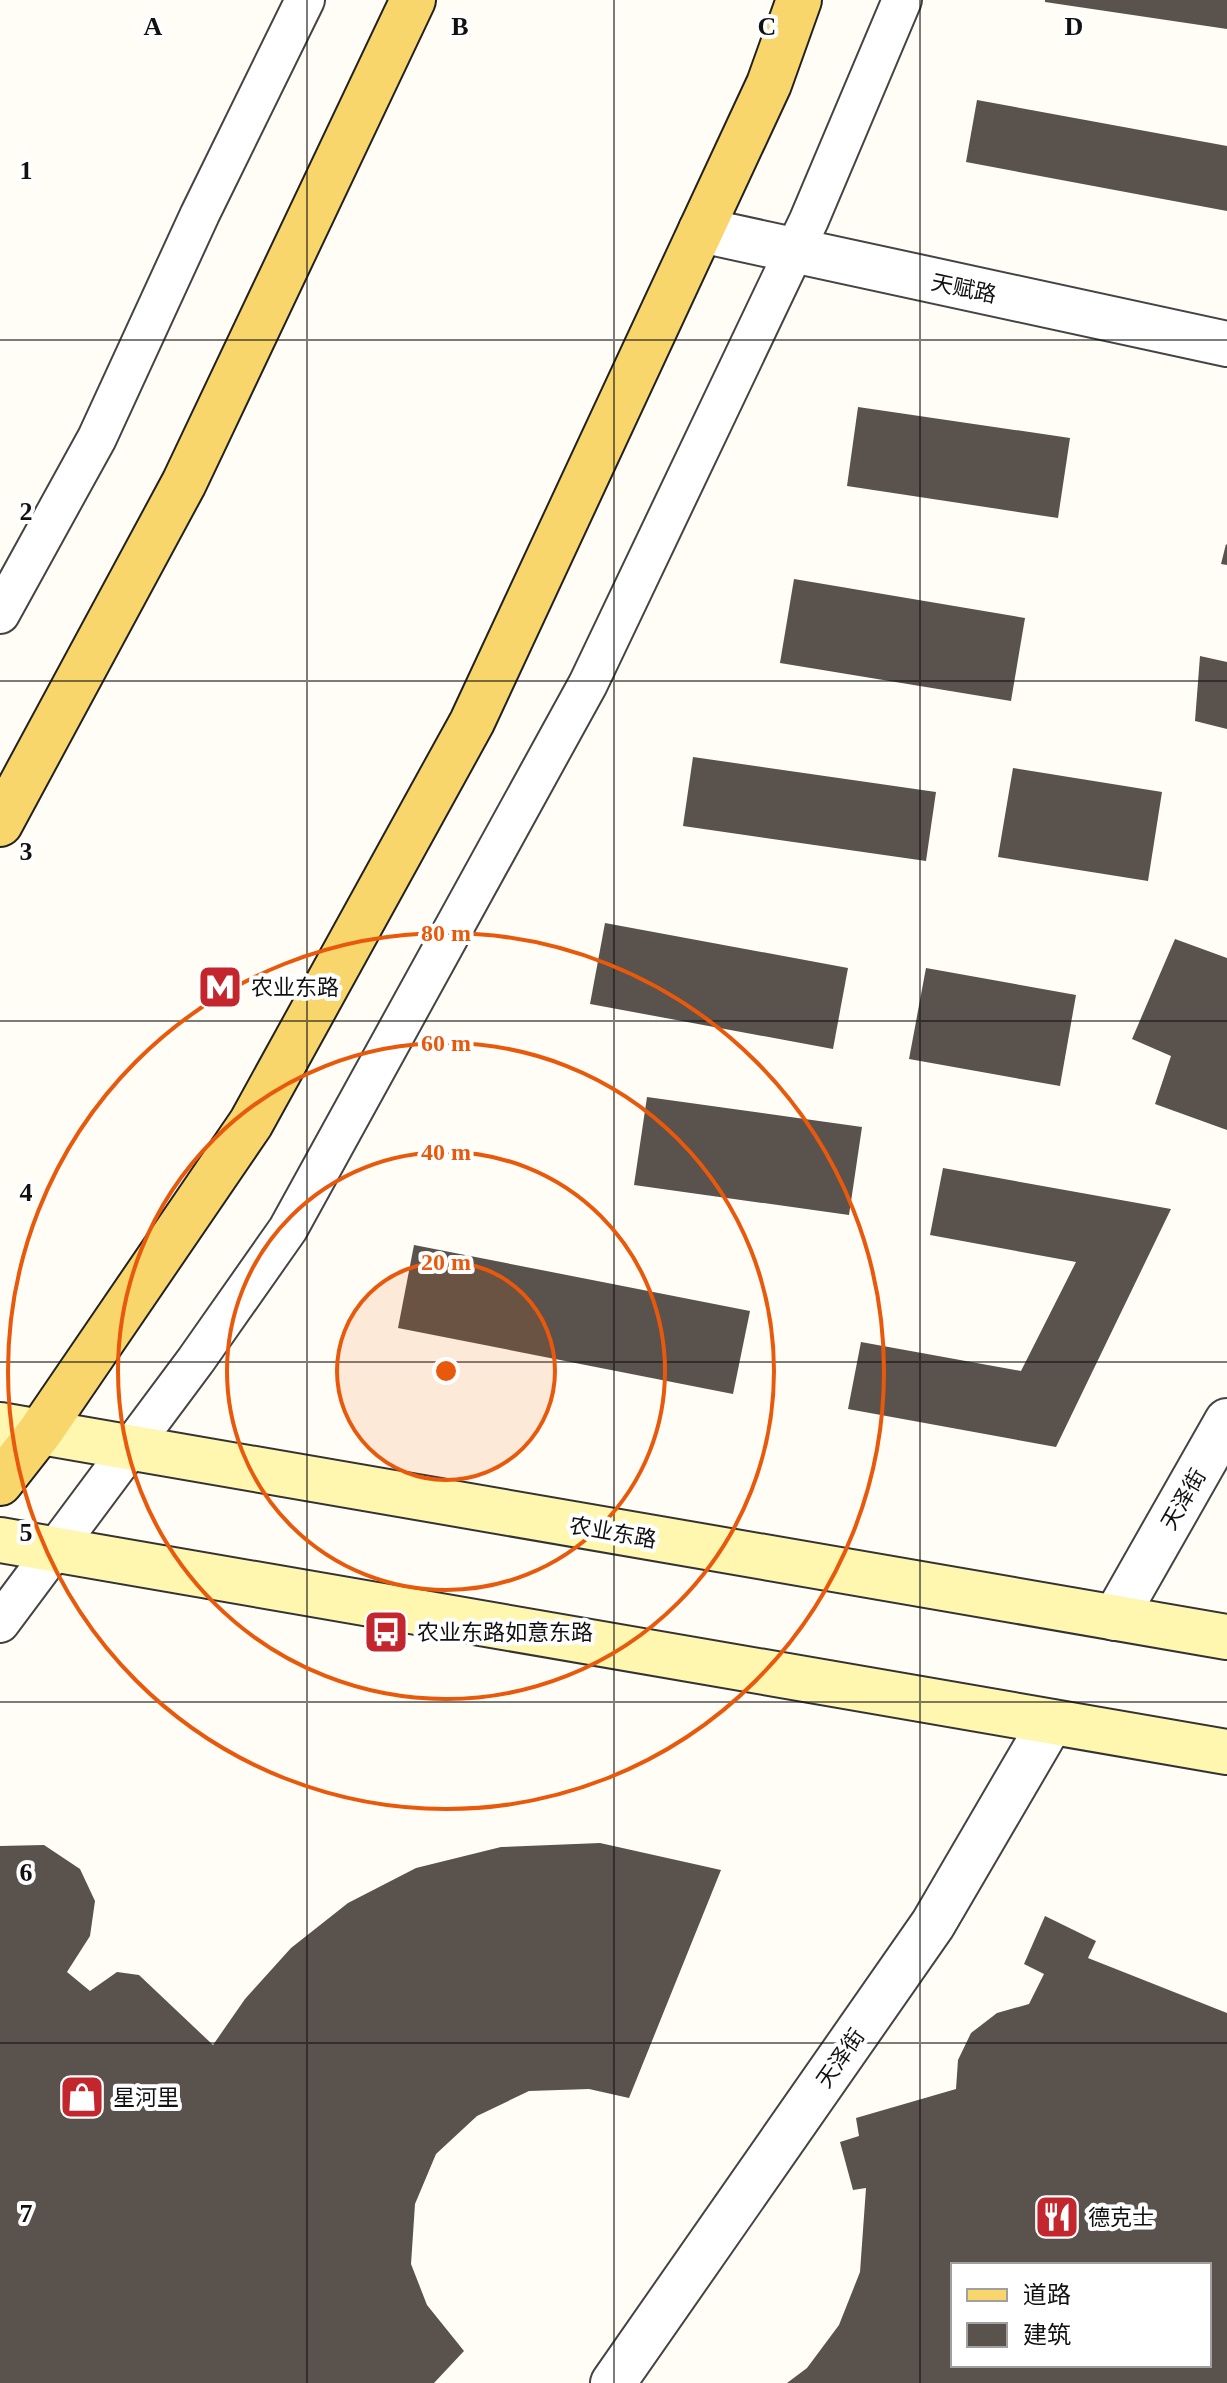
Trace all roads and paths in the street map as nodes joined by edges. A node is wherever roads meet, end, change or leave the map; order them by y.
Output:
1 (305, 0) edge
2 (413, 0) edge
3 (799, 0) edge
4 (902, 0) edge
5 (701, 230) junction
6 (793, 251) junction
7 (1227, 344) edge
8 (0, 614) edge
9 (0, 824) edge
10 (1227, 1421) edge
11 (20, 1429) edge
12 (131, 1448) junction
13 (0, 1483) edge
14 (0, 1540) edge
15 (55, 1549) junction
16 (1115, 1618) junction
17 (0, 1623) edge
18 (1227, 1637) edge
19 (1051, 1722) junction
20 (1227, 1752) edge
21 (613, 2383) edge

1 - 8 street
2 - 9 main road
3 - 5 main road
4 - 6 street
5 - 6 street, 天赋路
5 - 11 main road
6 - 7 street, 天赋路
6 - 12 street
10 - 16 street, 天泽街
11 - 12 main road, 农业东路
11 - 13 main road
12 - 15 street
12 - 16 main road, 农业东路
14 - 15 main road
15 - 17 street
15 - 19 main road
16 - 18 main road, 农业东路
19 - 20 main road
19 - 21 street, 天泽街

